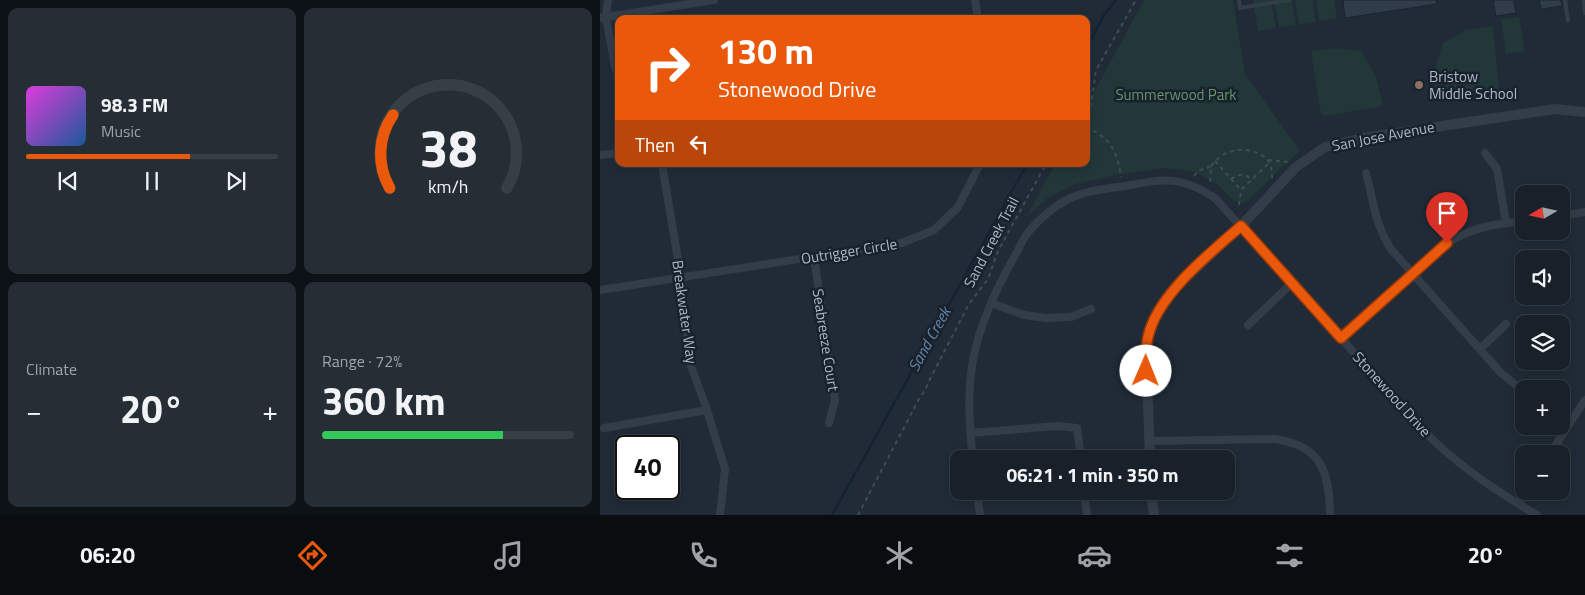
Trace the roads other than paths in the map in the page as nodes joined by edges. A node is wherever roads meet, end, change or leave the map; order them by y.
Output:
1 (608, 0) edge
2 (714, 0) edge
3 (975, 0) edge
4 (1239, 0) edge
5 (1289, 0) edge
6 (1565, 0) edge
7 (1584, 0) edge
8 (600, 10) edge
9 (1585, 13) edge
10 (616, 15) edge
11 (977, 15) edge
12 (603, 17) edge
13 (1568, 21) dead end
14 (615, 67) edge
15 (1585, 112) edge
16 (615, 153) edge
17 (1485, 153) dead end
18 (600, 156) edge
19 (663, 167) edge
20 (978, 167) edge
21 (1366, 173) dead end
22 (1585, 212) edge
23 (1570, 214) edge
24 (1515, 222) edge
25 (1506, 223) junction
26 (1241, 226) junction
27 (814, 257) junction
28 (1413, 275) junction
29 (681, 277) junction
30 (1291, 284) junction
31 (600, 290) edge
32 (991, 303) junction
33 (1091, 309) dead end
34 (1506, 324) dead end
35 (1248, 325) dead end
36 (1341, 338) junction
37 (1480, 349) junction
38 (1515, 384) edge
39 (1585, 400) edge
40 (707, 410) junction
41 (1570, 422) edge
42 (829, 423) dead end
43 (604, 428) dead end
44 (971, 433) junction
45 (1149, 441) junction
46 (972, 450) edge
47 (1080, 450) edge
48 (1150, 450) edge
49 (978, 500) edge
50 (1085, 500) edge
51 (1152, 500) edge
52 (1521, 500) edge
53 (1519, 504) junction
54 (720, 515) edge
55 (980, 515) edge
56 (1087, 515) edge
57 (1154, 515) edge
58 (1330, 515) edge
59 (1537, 515) edge

1 - 12 street
2 - 10 street
3 - 11 street
4 - 5 lane
6 - 13 lane
7 - 9 lane
8 - 12 street
12 - 14 street
15 - 26 street, San Jose Avenue
16 - 18 street
17 - 25 street
19 - 29 street, Breakwater Way
20 - 27 street, Outrigger Circle
21 - 28 street
22 - 23 street
24 - 25 street
25 - 28 street
26 - 30 street, Stonewood Drive
26 - 32 street, Stonewood Drive
26 - 45 street, San Jose Avenue
27 - 29 street, Outrigger Circle
27 - 42 street, Seabreeze Court
28 - 36 street
28 - 37 street
29 - 31 street, Outrigger Circle
29 - 40 street, Breakwater Way
30 - 35 street
30 - 36 street, Stonewood Drive
32 - 33 street
32 - 44 street, Stonewood Drive
34 - 37 street
36 - 53 street, Stonewood Drive
37 - 38 street
39 - 41 street
40 - 43 street
40 - 54 street, Breakwater Way
44 - 46 street, Stonewood Drive
44 - 47 street
45 - 48 street, San Jose Avenue
45 - 58 street
49 - 55 street
50 - 56 street
51 - 57 street
52 - 53 street
53 - 59 street, Stonewood Drive

